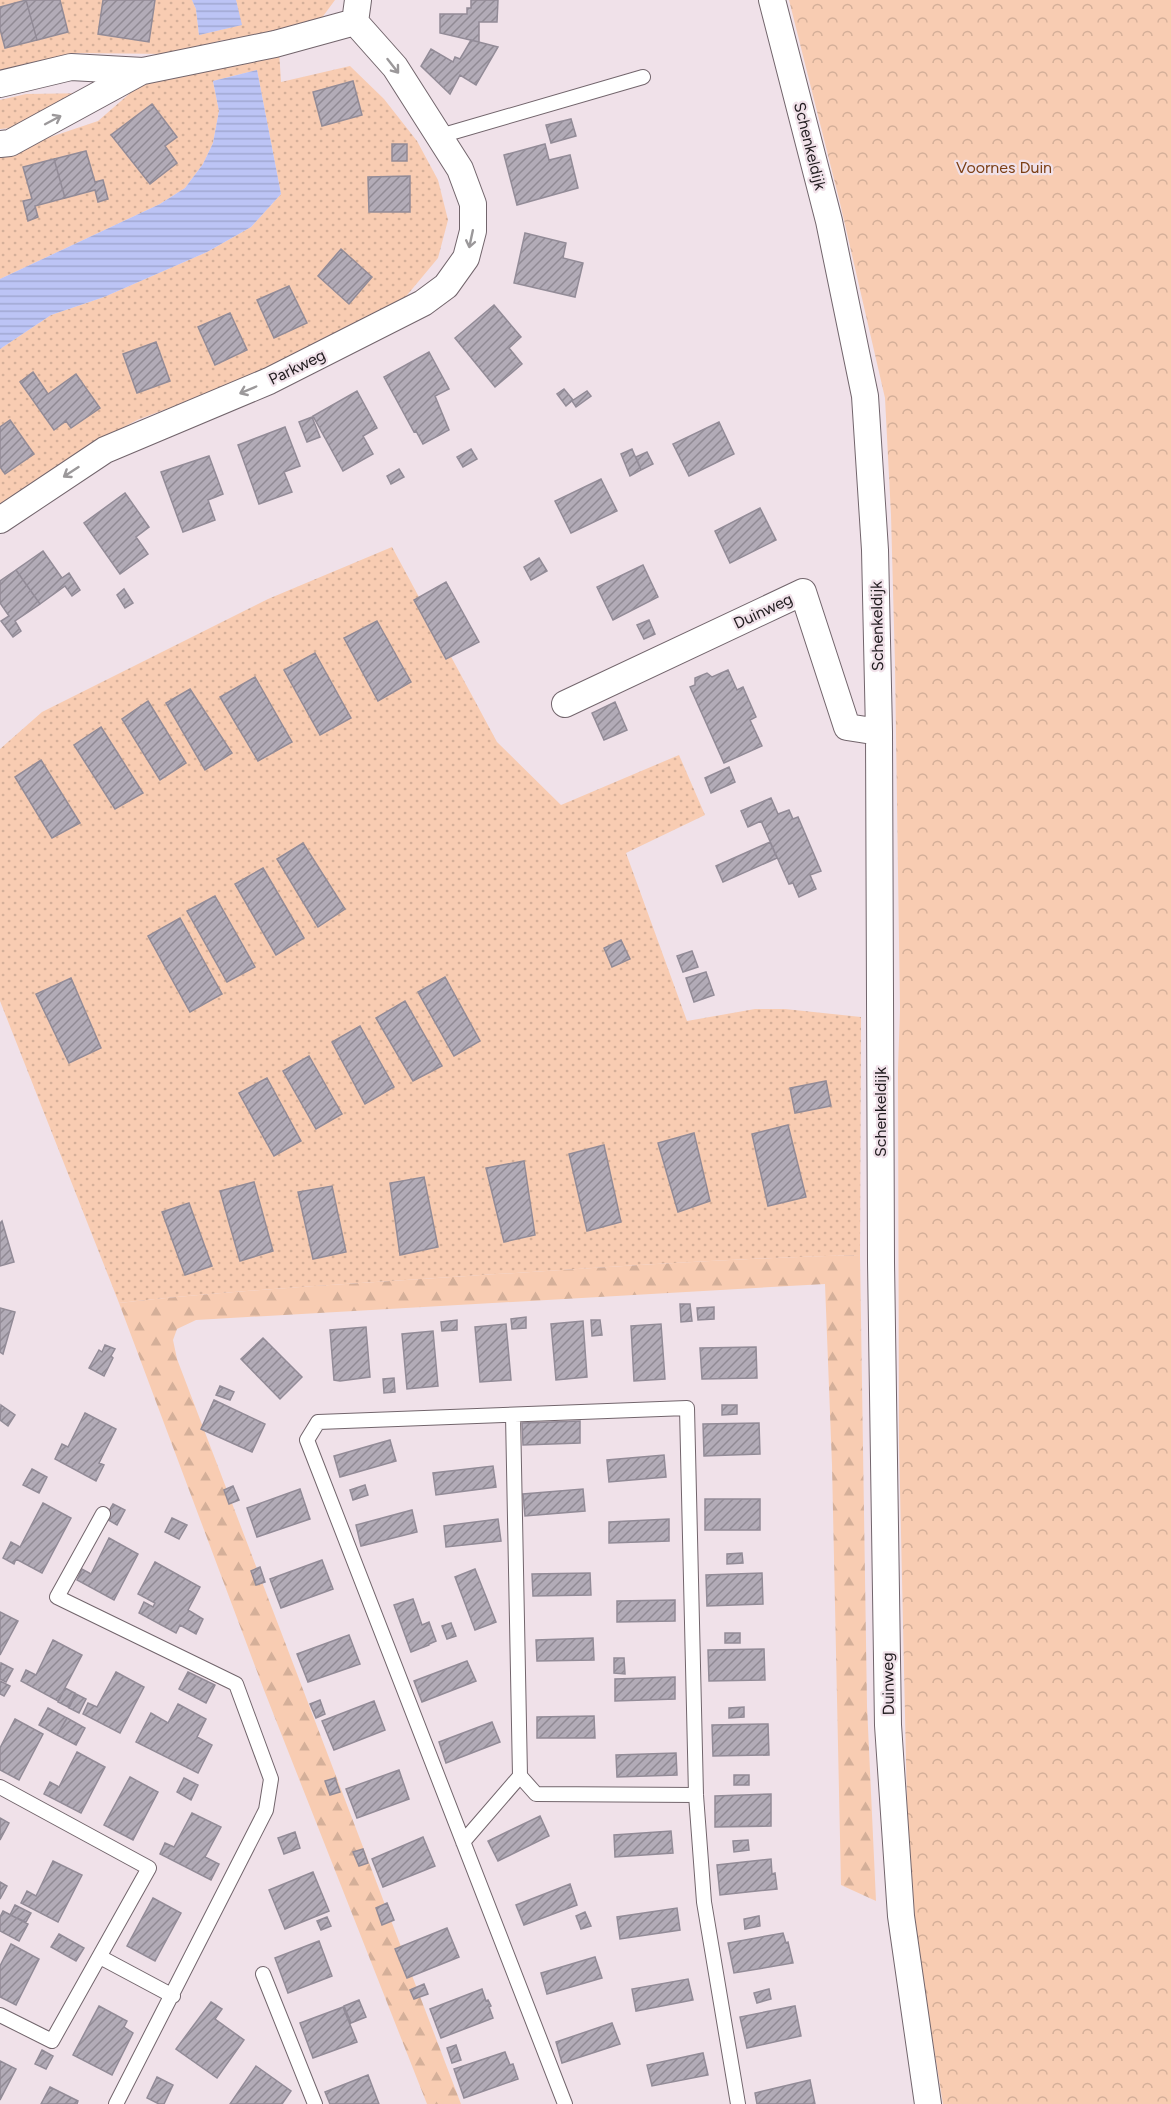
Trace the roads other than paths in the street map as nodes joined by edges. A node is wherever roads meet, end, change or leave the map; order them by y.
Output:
1 (772, 0) edge
2 (356, 11) edge
3 (143, 71) junction
4 (643, 77) dead end
5 (0, 84) edge
6 (440, 136) junction
7 (0, 144) edge
8 (0, 520) edge
9 (565, 704) dead end
10 (879, 732) junction
11 (881, 1262) joint
12 (513, 1415) junction
13 (103, 1514) dead end
14 (520, 1776) junction
15 (0, 1787) edge
16 (696, 1795) junction
17 (463, 1842) junction
18 (100, 1957) junction
19 (263, 1974) dead end
20 (173, 1996) junction
21 (0, 2015) edge
22 (116, 2104) edge
23 (315, 2104) edge
24 (565, 2104) edge
25 (738, 2104) edge
26 (928, 2104) edge

1 - 10 street, Schenkeldijk
2 - 3 street, Parkweg
2 -> 6 street, Parkweg
3 - 5 street, Parkweg
7 -> 3 street, Parkweg
4 - 6 lane
6 -> 8 street, Parkweg
9 - 10 street, Duinweg
10 - 11 street, Schenkeldijk
11 - 26 street, Duinweg
12 - 14 lane
12 - 16 lane
12 - 17 lane
13 - 20 lane
14 - 16 lane
14 - 17 lane
15 - 18 lane
16 - 25 lane
17 - 24 lane
18 - 20 lane
18 - 21 lane
19 - 23 lane
20 - 22 lane

